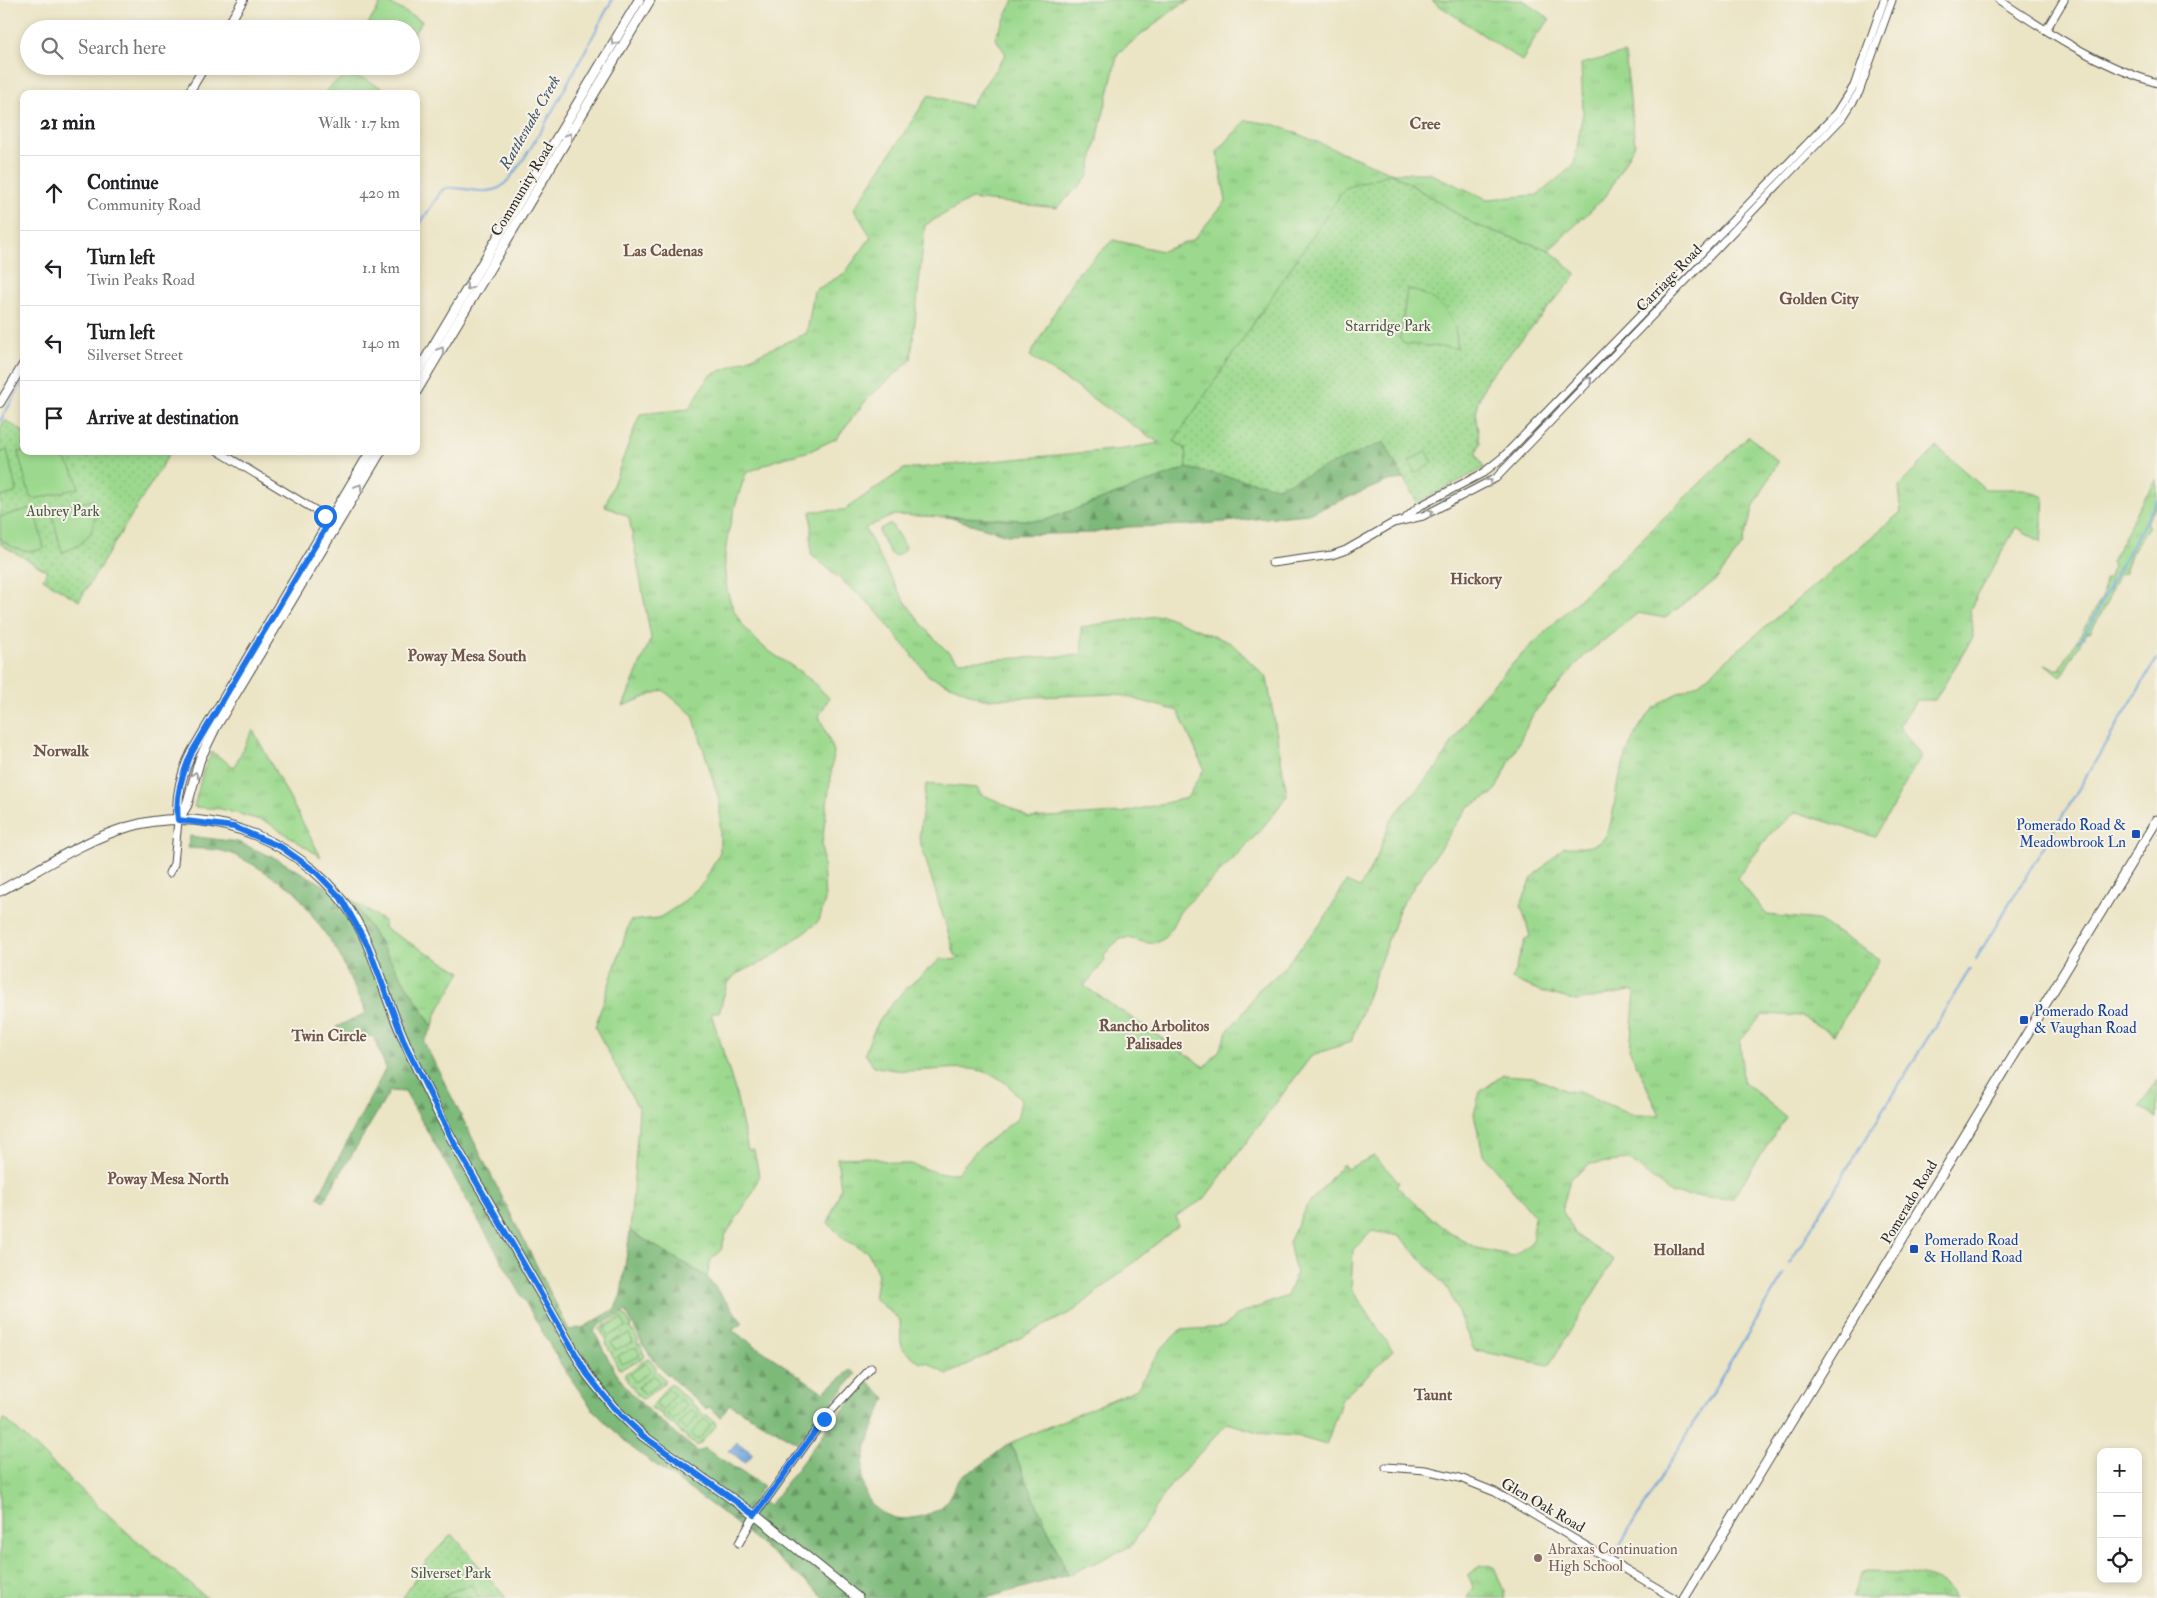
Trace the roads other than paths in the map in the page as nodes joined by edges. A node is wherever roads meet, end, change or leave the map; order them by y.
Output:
1 (243, 0) edge
2 (639, 0) edge
3 (650, 0) edge
4 (1884, 0) edge
5 (1892, 0) edge
6 (1999, 0) edge
7 (2064, 0) edge
8 (231, 20) edge
9 (2046, 30) junction
10 (200, 75) edge
11 (2157, 83) edge
12 (190, 90) edge
13 (1809, 148) junction
14 (537, 173) junction
15 (521, 217) junction
16 (483, 263) junction
17 (420, 368) edge
18 (20, 370) edge
19 (420, 385) edge
20 (0, 403) edge
21 (1516, 450) junction
22 (225, 455) edge
23 (369, 455) edge
24 (378, 455) edge
25 (1447, 492) junction
26 (1452, 501) junction
27 (1406, 518) junction
28 (334, 521) junction
29 (1272, 563) dead end
30 (178, 820) junction
31 (2157, 820) edge
32 (169, 873) dead end
33 (0, 891) edge
34 (871, 1368) dead end
35 (1386, 1467) dead end
36 (755, 1515) junction
37 (739, 1543) dead end
38 (858, 1598) edge
39 (1674, 1598) edge
40 (1684, 1598) edge

1 - 8 main road
2 -> 14 main road, Community Road
15 -> 3 main road, Community Road
4 - 13 street, Carriage Road
5 - 13 street, Carriage Road
6 - 9 street
7 - 9 street
9 - 11 street
10 - 12 main road
13 - 21 street, Carriage Road
14 - 15 main road
14 - 16 main road, Community Road
15 - 16 main road
19 -> 15 main road, Community Road
16 -> 17 main road, Community Road
18 - 20 main road
21 - 25 street, Carriage Road
26 -> 21 street, Carriage Road
22 - 28 street
23 - 28 main road
28 -> 24 main road
25 - 26 street
25 - 27 street, Carriage Road
27 -> 26 street, Carriage Road
27 - 29 street, Carriage Road
28 - 30 main road
30 - 32 street
30 - 33 main road
30 - 36 main road
31 - 40 main road, Pomerado Road
34 - 36 street
35 - 39 street, Glen Oak Road
36 - 37 street
36 - 38 main road

